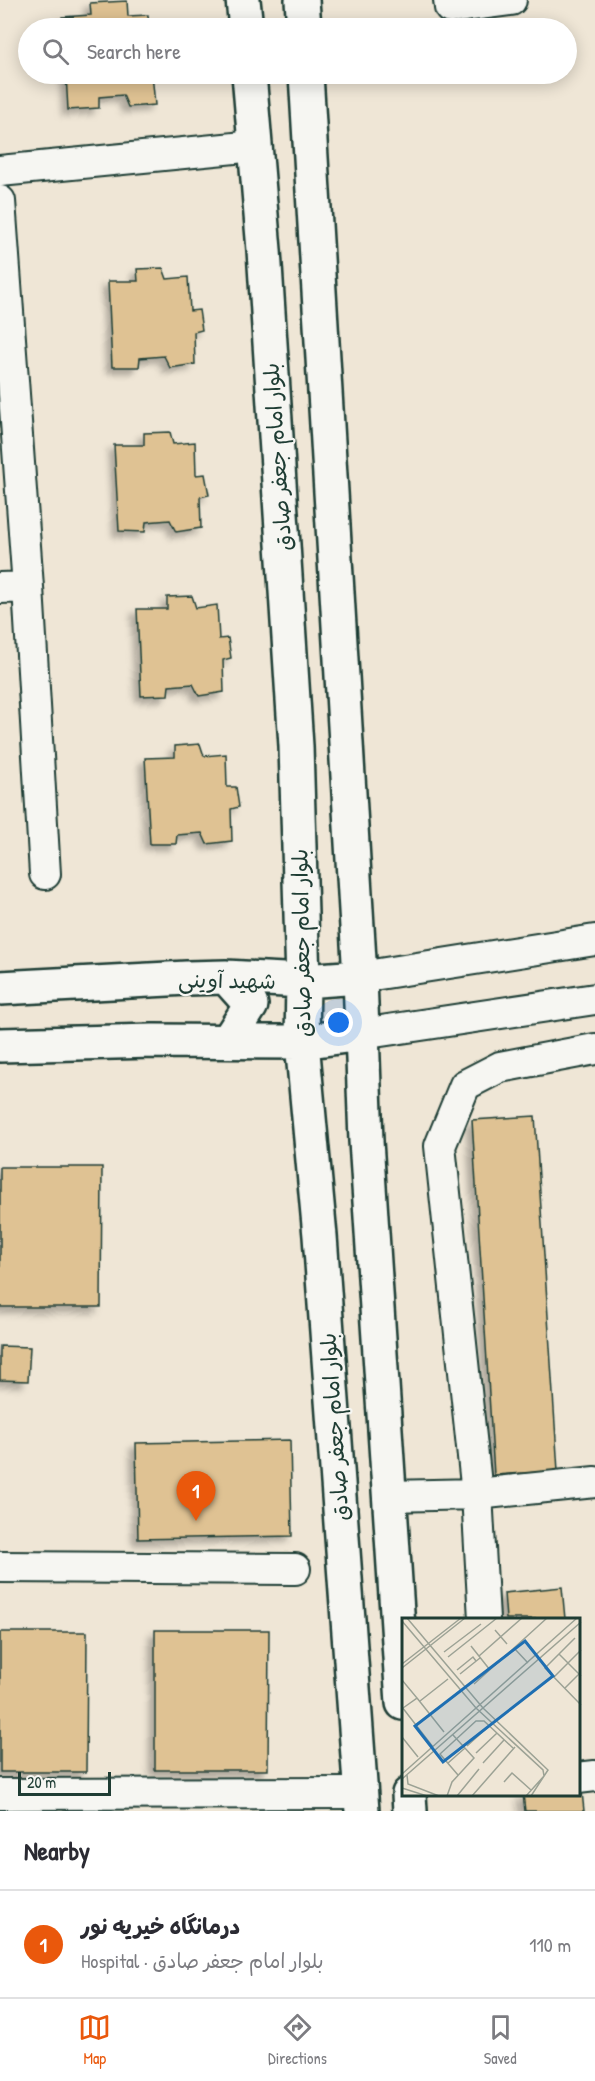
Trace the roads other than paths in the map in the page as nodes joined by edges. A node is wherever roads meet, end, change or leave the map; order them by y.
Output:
1 (243, 0) edge
2 (302, 0) edge
3 (449, 0) edge
4 (511, 0) edge
5 (245, 18) edge
6 (303, 18) edge
7 (250, 84) edge
8 (307, 84) edge
9 (255, 146) junction
10 (0, 171) edge
11 (0, 201) edge
12 (14, 587) edge
13 (45, 874) dead end
14 (595, 940) edge
15 (360, 976) junction
16 (226, 977) junction
17 (303, 981) junction
18 (0, 988) edge
19 (595, 999) edge
20 (361, 1034) junction
21 (228, 1041) junction
22 (302, 1042) junction
23 (0, 1046) edge
24 (595, 1056) edge
25 (595, 1482) edge
26 (477, 1494) junction
27 (389, 1496) junction
28 (0, 1567) edge
29 (295, 1569) dead end
30 (484, 1618) edge
31 (402, 1688) edge
32 (595, 1776) edge
33 (580, 1778) edge
34 (0, 1794) edge
35 (409, 1796) edge
36 (361, 1802) edge
37 (410, 1811) edge

1 - 5 street
2 - 6 street
3 - 4 street
7 - 9 street, بلوار امام جعفر صادق
8 - 15 street
9 - 10 street
9 - 17 street, بلوار امام جعفر صادق
11 - 12 street
12 - 13 street
14 - 15 street, شهید آوینی
15 - 17 street, شهید آوینی
15 - 20 street
16 - 17 street, شهید آوینی
16 - 18 street, شهید آوینی
16 - 21 street
17 - 22 street, بلوار امام جعفر صادق
19 - 20 street
20 - 22 street
20 - 27 street
21 - 22 street
21 - 23 street
22 - 36 street, بلوار امام جعفر صادق
24 - 26 street
25 - 26 street
26 - 27 street
26 - 30 street
27 - 31 street
28 - 29 street
32 - 33 street
34 - 36 street
35 - 37 street

